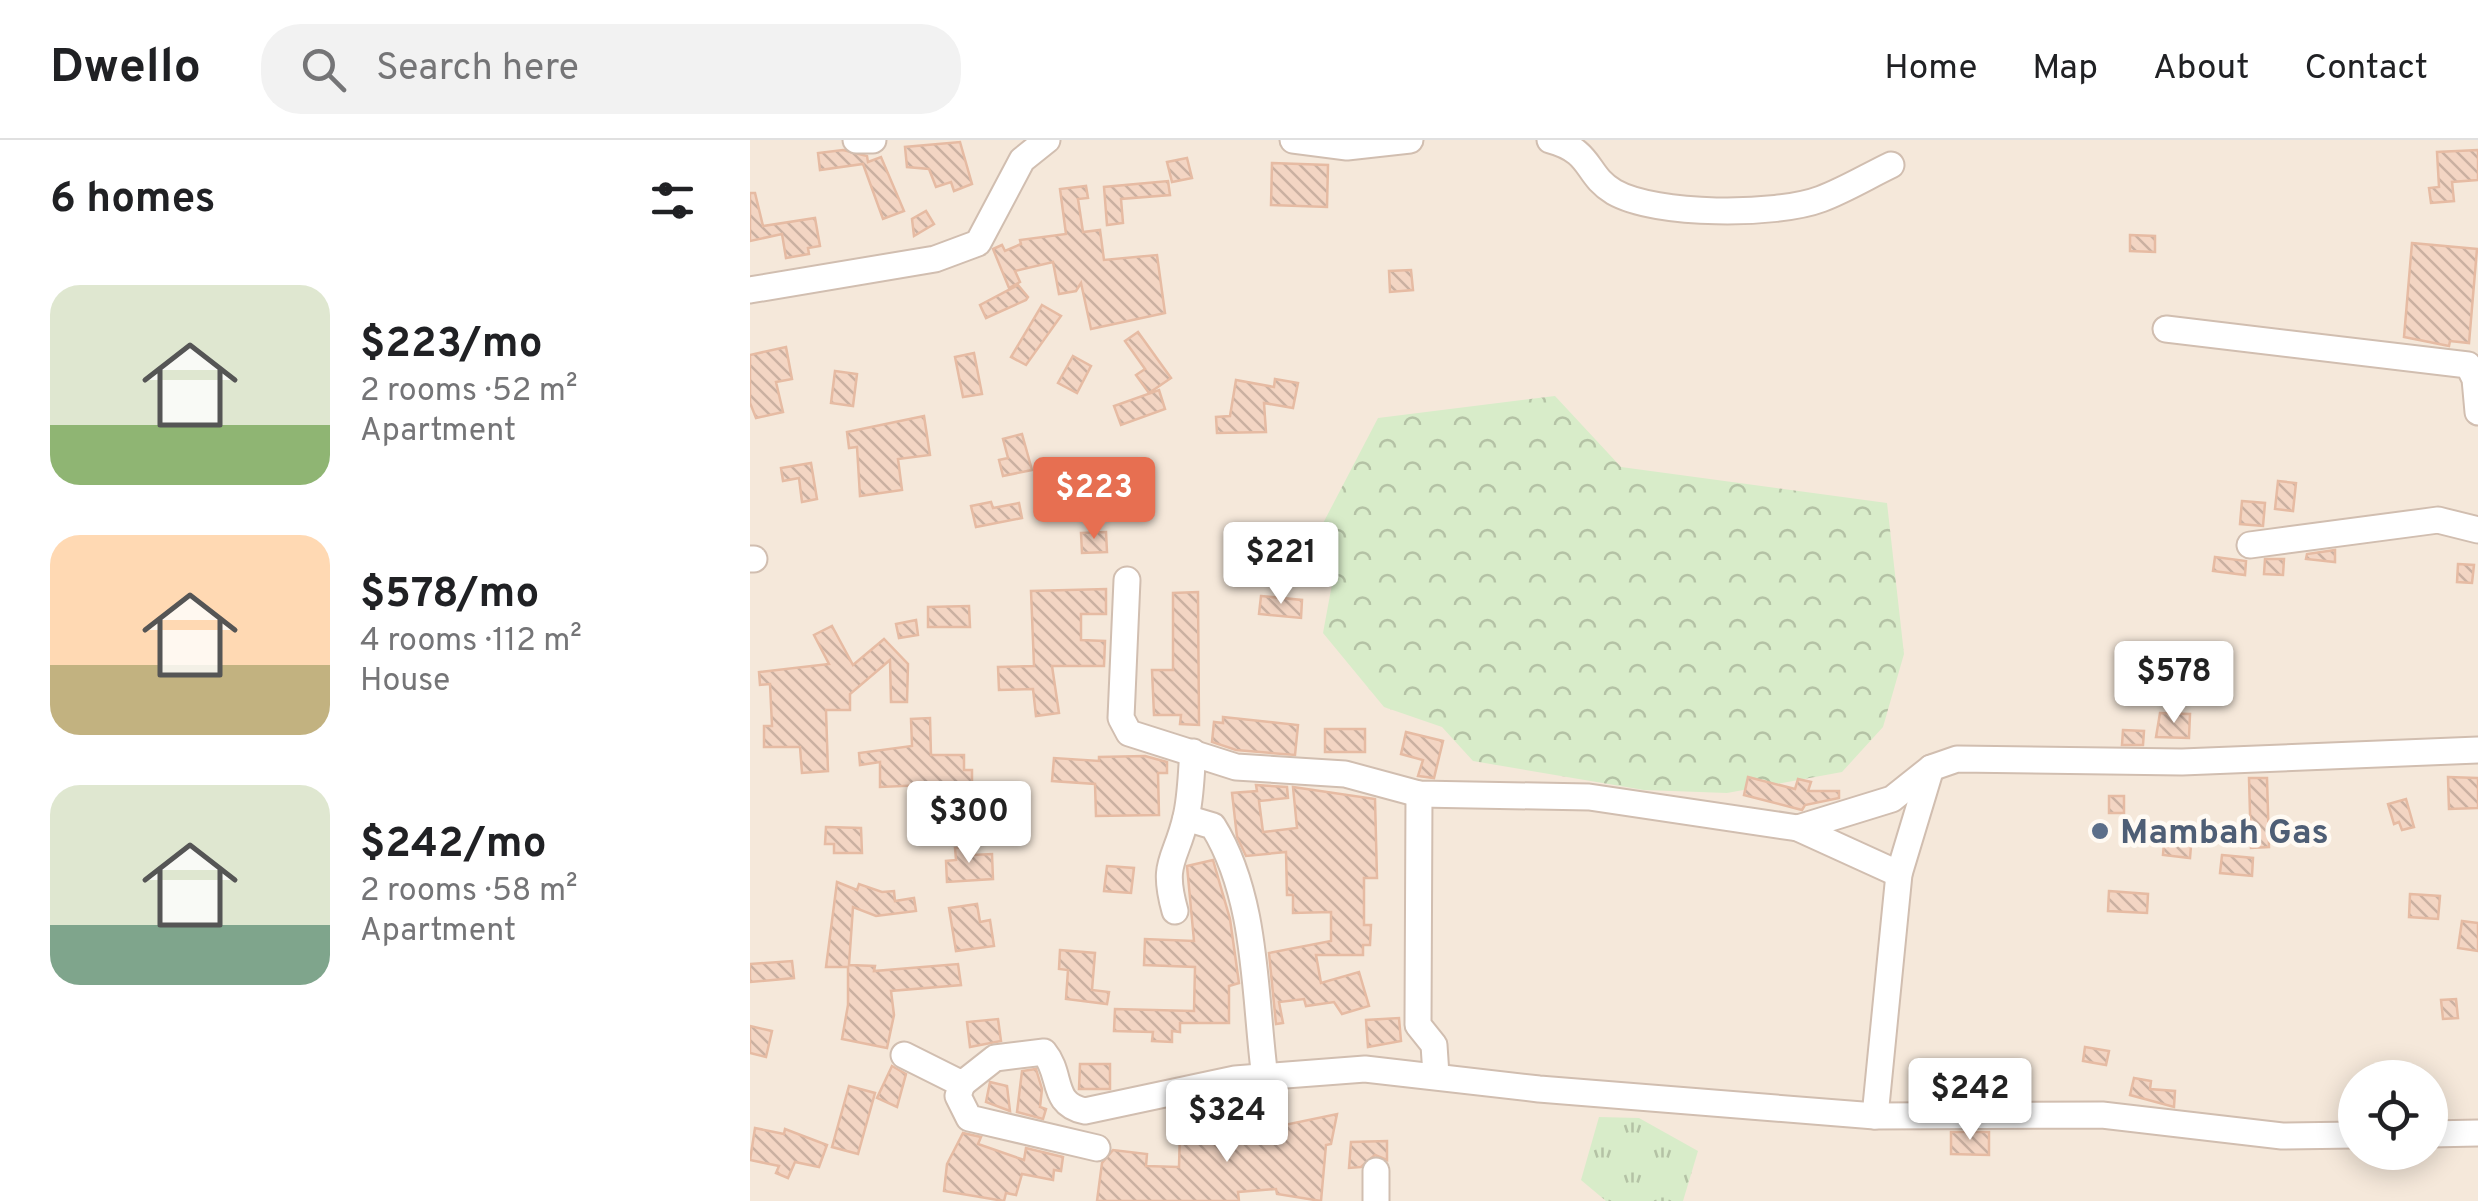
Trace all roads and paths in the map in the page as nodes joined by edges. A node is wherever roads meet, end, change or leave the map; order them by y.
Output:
1 (856, 140) edge
2 (873, 140) edge
3 (1047, 140) edge
4 (1293, 140) edge
5 (1410, 140) edge
6 (1550, 140) edge
7 (1023, 150) edge
8 (1891, 165) dead end
9 (750, 290) edge
10 (2166, 329) dead end
11 (2478, 412) edge
12 (2478, 530) edge
13 (2250, 545) dead end
14 (1127, 580) dead end
15 (2478, 750) edge
16 (1193, 752) junction
17 (1930, 768) junction
18 (1419, 794) junction
19 (1186, 818) junction
20 (1798, 828) junction
21 (1899, 874) junction
22 (1175, 910) dead end
23 (904, 1055) dead end
24 (1436, 1076) junction
25 (1266, 1078) junction
26 (962, 1084) junction
27 (1875, 1116) junction
28 (2478, 1133) edge
29 (2448, 1134) edge
30 (2338, 1135) edge
31 (1097, 1148) dead end
32 (1376, 1172) dead end
33 (1376, 1201) edge

1 - 2 street
3 - 7 street
4 - 5 street
6 - 8 street
7 - 9 street
10 - 11 street
12 - 13 street
14 - 16 street
15 - 17 street
16 - 18 street
16 - 19 street
17 - 20 street
17 - 21 street
18 - 20 street
18 - 24 street
19 - 22 street
19 - 25 street
20 - 21 street
21 - 27 street
23 - 26 street
24 - 25 street
24 - 27 street
25 - 26 street
26 - 31 street
27 - 30 street
28 - 29 street
32 - 33 street

